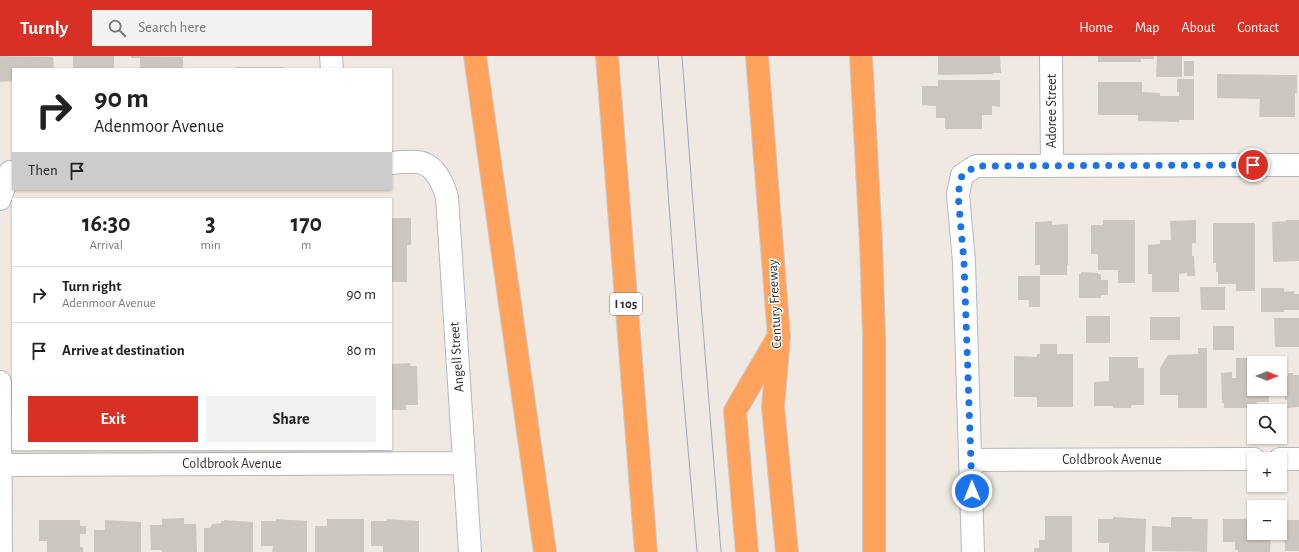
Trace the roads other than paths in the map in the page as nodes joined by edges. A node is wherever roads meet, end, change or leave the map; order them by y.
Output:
1 (331, 56) edge
2 (475, 56) edge
3 (607, 56) edge
4 (757, 56) edge
5 (861, 56) edge
6 (1051, 56) edge
7 (332, 68) edge
8 (392, 163) edge
9 (1299, 165) edge
10 (1052, 166) junction
11 (8, 170) edge
12 (0, 199) edge
13 (779, 337) junction
14 (0, 382) edge
15 (1247, 459) edge
16 (1287, 459) edge
17 (1299, 459) edge
18 (971, 460) junction
19 (464, 463) junction
20 (0, 465) edge
21 (0, 514) edge
22 (1, 552) edge
23 (470, 552) edge
24 (545, 552) edge
25 (646, 552) edge
26 (747, 552) edge
27 (787, 552) edge
28 (874, 552) edge
29 (973, 552) edge

1 - 7 street
2 - 24 highway
3 - 25 highway, I 105
4 - 13 highway, Century Freeway
5 - 28 highway
6 - 10 street, Adoree Street
8 - 19 street, Angell Street
9 - 10 street
10 - 18 street
11 - 12 street
13 - 26 highway
13 - 27 highway, Century Freeway
14 - 20 street
15 - 18 street, Coldbrook Avenue
16 - 17 street
18 - 29 street
19 - 20 street, Coldbrook Avenue
19 - 23 street, Angell Street
20 - 21 street
21 - 22 street

